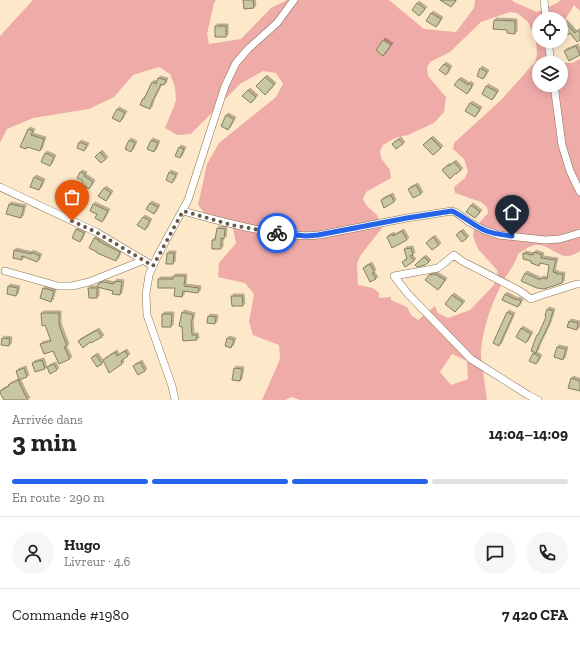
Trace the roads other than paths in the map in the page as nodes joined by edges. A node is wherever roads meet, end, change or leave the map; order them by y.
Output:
1 (294, 0) edge
2 (544, 0) edge
3 (545, 12) edge
4 (555, 92) edge
5 (0, 187) edge
6 (580, 192) edge
7 (183, 211) junction
8 (580, 233) edge
9 (144, 260) junction
10 (153, 266) junction
11 (5, 271) dead end
12 (580, 284) edge
13 (175, 400) edge
14 (538, 400) edge

1 - 7 street
2 - 3 street
4 - 6 street
5 - 9 street
7 - 8 street
7 - 10 street
9 - 10 street
9 - 11 street
10 - 13 street
12 - 14 street

